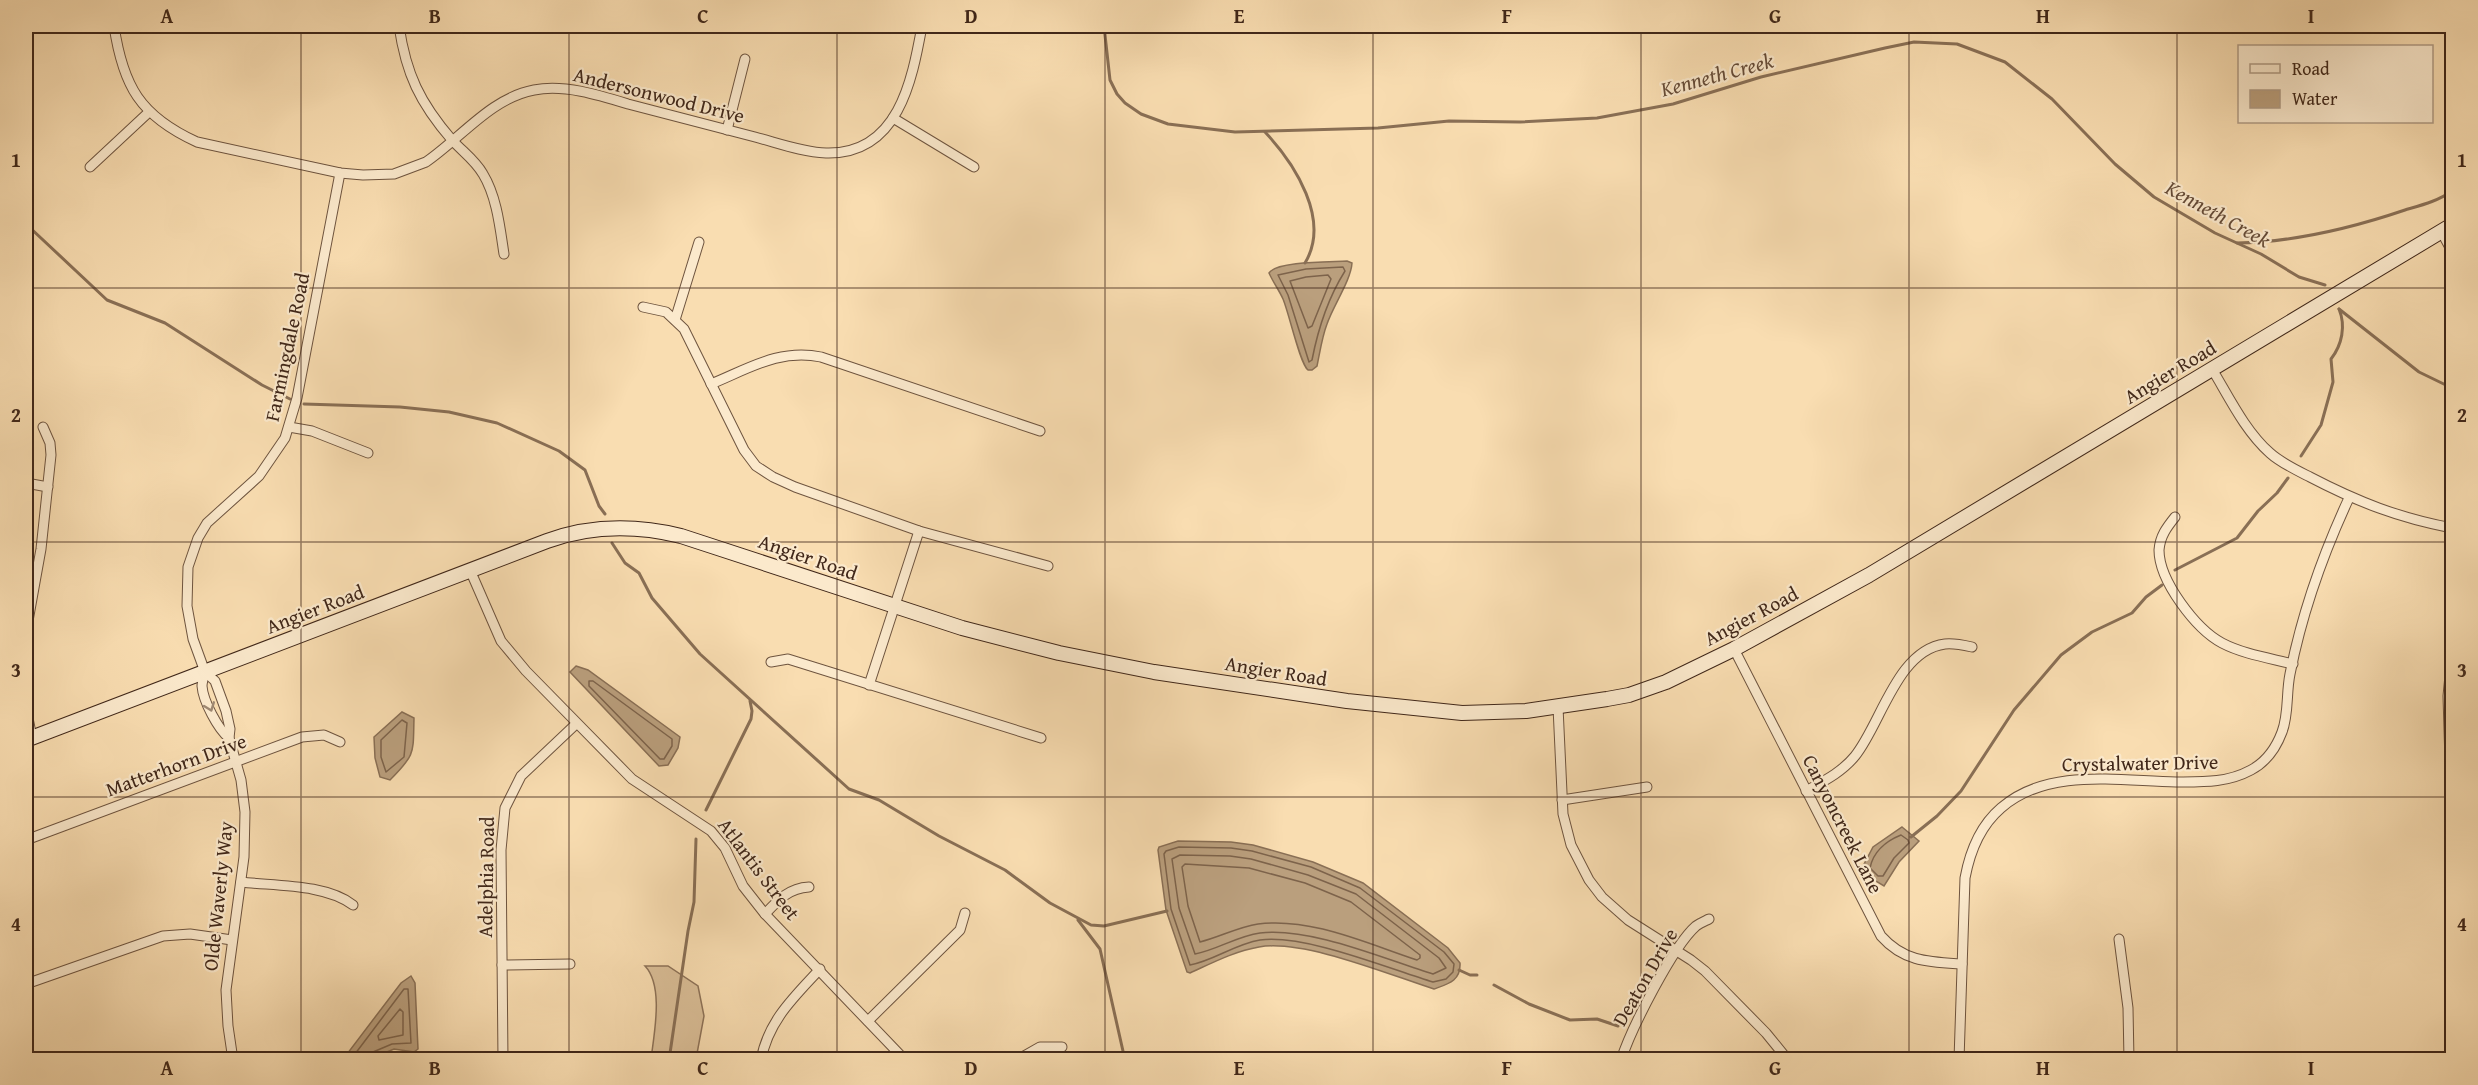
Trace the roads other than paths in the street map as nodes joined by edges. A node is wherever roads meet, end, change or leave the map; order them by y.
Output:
1 (114, 26) edge
2 (399, 26) edge
3 (922, 26) edge
4 (745, 59) dead end
5 (150, 112) junction
6 (893, 118) junction
7 (727, 130) junction
8 (454, 142) junction
9 (974, 166) dead end
10 (90, 167) dead end
11 (340, 173) junction
12 (2447, 228) edge
13 (699, 242) dead end
14 (2452, 251) edge
15 (504, 254) dead end
16 (643, 307) dead end
17 (675, 320) junction
18 (2212, 369) junction
19 (711, 384) junction
20 (43, 427) dead end
21 (289, 427) junction
22 (1040, 431) dead end
23 (368, 453) dead end
24 (26, 483) edge
25 (48, 487) junction
26 (2349, 498) junction
27 (2175, 517) dead end
28 (2452, 528) edge
29 (919, 531) junction
30 (1048, 566) dead end
31 (470, 570) junction
32 (894, 607) junction
33 (26, 632) edge
34 (1972, 646) dead end
35 (1734, 649) junction
36 (2452, 656) edge
37 (771, 662) dead end
38 (2293, 664) junction
39 (205, 672) junction
40 (869, 685) junction
41 (1558, 707) junction
42 (26, 708) edge
43 (576, 724) junction
44 (229, 738) junction
45 (1041, 738) dead end
46 (29, 739) edge
47 (340, 742) dead end
48 (237, 761) junction
49 (2452, 778) edge
50 (1647, 787) dead end
51 (1806, 791) junction
52 (1562, 800) junction
53 (2452, 827) edge
54 (26, 840) edge
55 (241, 882) junction
56 (808, 887) dead end
57 (353, 905) dead end
58 (965, 913) dead end
59 (765, 914) junction
60 (1708, 919) dead end
61 (2119, 939) dead end
62 (232, 940) junction
63 (1677, 951) junction
64 (570, 964) dead end
65 (1962, 964) junction
66 (502, 965) junction
67 (820, 969) junction
68 (26, 983) edge
69 (868, 1021) junction
70 (1062, 1047) dead end
71 (233, 1059) edge
72 (503, 1059) edge
73 (761, 1059) edge
74 (905, 1059) edge
75 (1017, 1059) edge
76 (1621, 1059) edge
77 (1788, 1059) edge
78 (1959, 1059) edge
79 (2129, 1059) edge

1 - 5 street, Andersonwood Drive
2 - 8 street
3 - 6 street, Andersonwood Drive
4 - 7 street
5 - 10 street
5 - 11 street, Andersonwood Drive
6 - 7 street, Andersonwood Drive
6 - 9 street
7 - 8 street, Andersonwood Drive
8 - 11 street, Andersonwood Drive
8 - 15 street
11 - 21 street, Farmingdale Road
12 - 14 street
12 - 18 street, Angier Road
13 - 17 street
16 - 17 street
17 - 19 street
18 - 26 street
18 - 35 street, Angier Road
19 - 22 street
19 - 29 street
20 - 25 street
21 - 23 street
21 - 39 street, Farmingdale Road
24 - 25 street
25 - 33 street
26 - 28 street
26 - 38 street, Crystalwater Drive
27 - 38 street
29 - 30 street
29 - 32 street
31 - 32 street, Angier Road
31 - 39 street, Angier Road
31 - 43 street, Atlantis Street
32 - 40 street
32 - 41 street, Angier Road
34 - 51 street
35 - 41 street, Angier Road
35 - 51 street, Canyoncreek Lane
36 - 49 street
37 - 40 street
38 - 65 street, Crystalwater Drive
39 - 44 street, Olde Waverly Way
39 -> 44 street, Olde Waverly Way
39 - 46 street, Angier Road
40 - 45 street
41 - 52 street
42 - 46 street
43 - 59 street, Atlantis Street
43 - 66 street, Adelphia Road
44 - 48 street, Olde Waverly Way
47 - 48 street, Matterhorn Drive
48 - 54 street, Matterhorn Drive
48 - 55 street, Olde Waverly Way
49 - 53 street
50 - 52 street
51 - 65 street, Canyoncreek Lane
52 - 63 street
55 - 57 street
55 - 62 street, Olde Waverly Way
56 - 59 street
58 - 69 street
59 - 67 street, Atlantis Street
60 - 63 street, Deaton Drive
61 - 79 street
62 - 68 street
62 - 71 street, Olde Waverly Way
63 - 76 street, Deaton Drive
63 - 77 street
64 - 66 street
65 - 78 street, Crystalwater Drive
66 - 72 street, Adelphia Road
67 - 69 street, Atlantis Street
67 - 73 street
69 - 74 street, Atlantis Street
70 - 75 street

